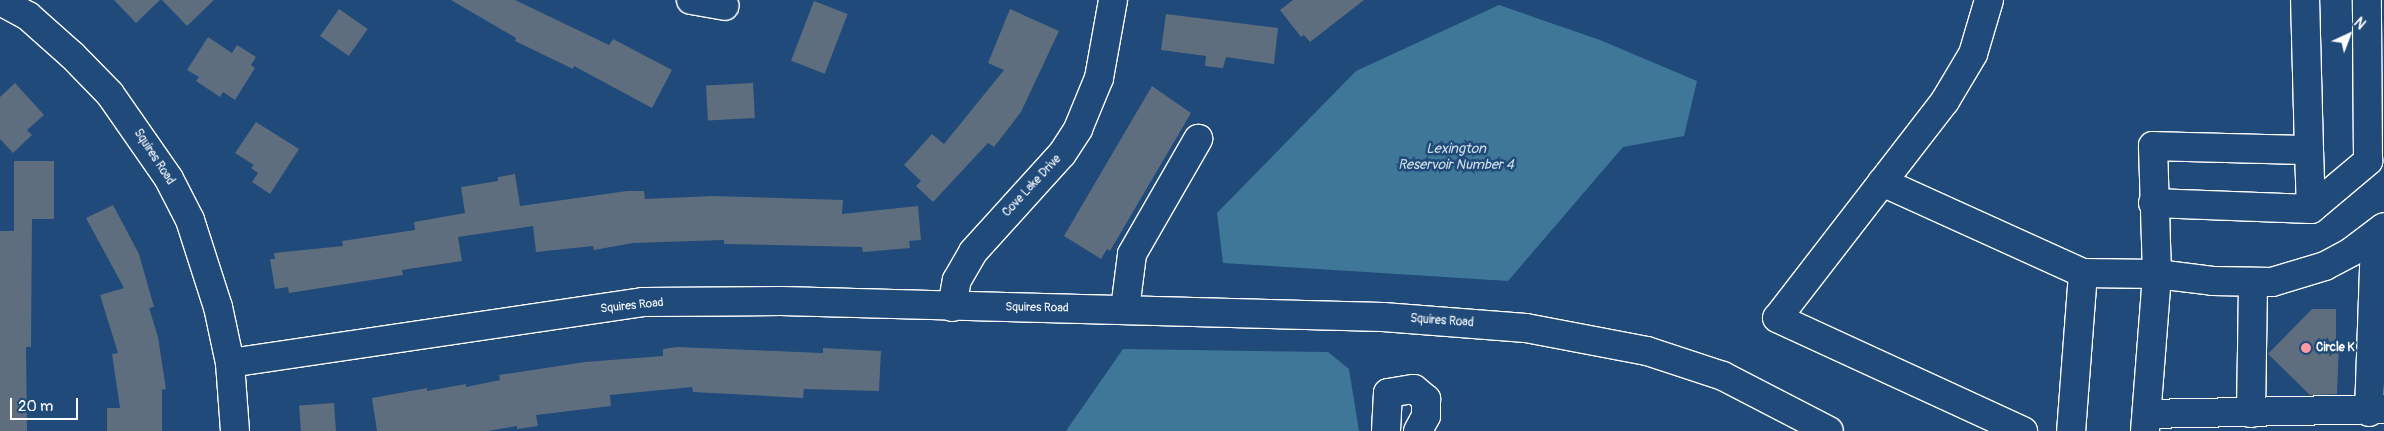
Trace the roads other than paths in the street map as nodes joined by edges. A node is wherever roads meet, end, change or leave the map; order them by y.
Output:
1 (691, 0) edge
2 (1114, 0) edge
3 (1989, 0) edge
4 (2305, 0) edge
5 (2367, 0) edge
6 (0, 1) edge
7 (724, 6) dead end
8 (33, 8) edge
9 (1198, 139) dead end
10 (2309, 150) junction
11 (1882, 182) junction
12 (2153, 203) junction
13 (2311, 209) junction
14 (2379, 232) edge
15 (2379, 269) edge
16 (2083, 273) junction
17 (2157, 274) junction
18 (2253, 282) junction
19 (952, 307) junction
20 (1125, 309) junction
21 (230, 363) junction
22 (2376, 410) edge
23 (2251, 413) junction
24 (2146, 423) edge
25 (235, 431) edge
26 (1386, 431) edge
27 (1418, 431) edge
28 (1829, 431) edge
29 (2023, 431) edge
30 (2071, 431) edge

1 - 7 street
2 - 19 street, Cove Lake Drive
3 - 11 street
4 - 10 street
5 - 13 street
6 - 8 street, Squires Road
8 - 21 street, Squires Road
9 - 20 street
10 - 12 street
10 - 13 street
11 - 16 street
11 - 29 street
12 - 13 street
12 - 17 street
14 - 15 street
14 - 18 street
15 - 22 street
16 - 17 street
16 - 30 street
17 - 18 street
17 - 24 street
18 - 23 street
19 - 20 street, Squires Road
19 - 21 street, Squires Road
20 - 28 street, Squires Road
21 - 25 street, Squires Road
22 - 23 street
23 - 24 street
26 - 27 street

